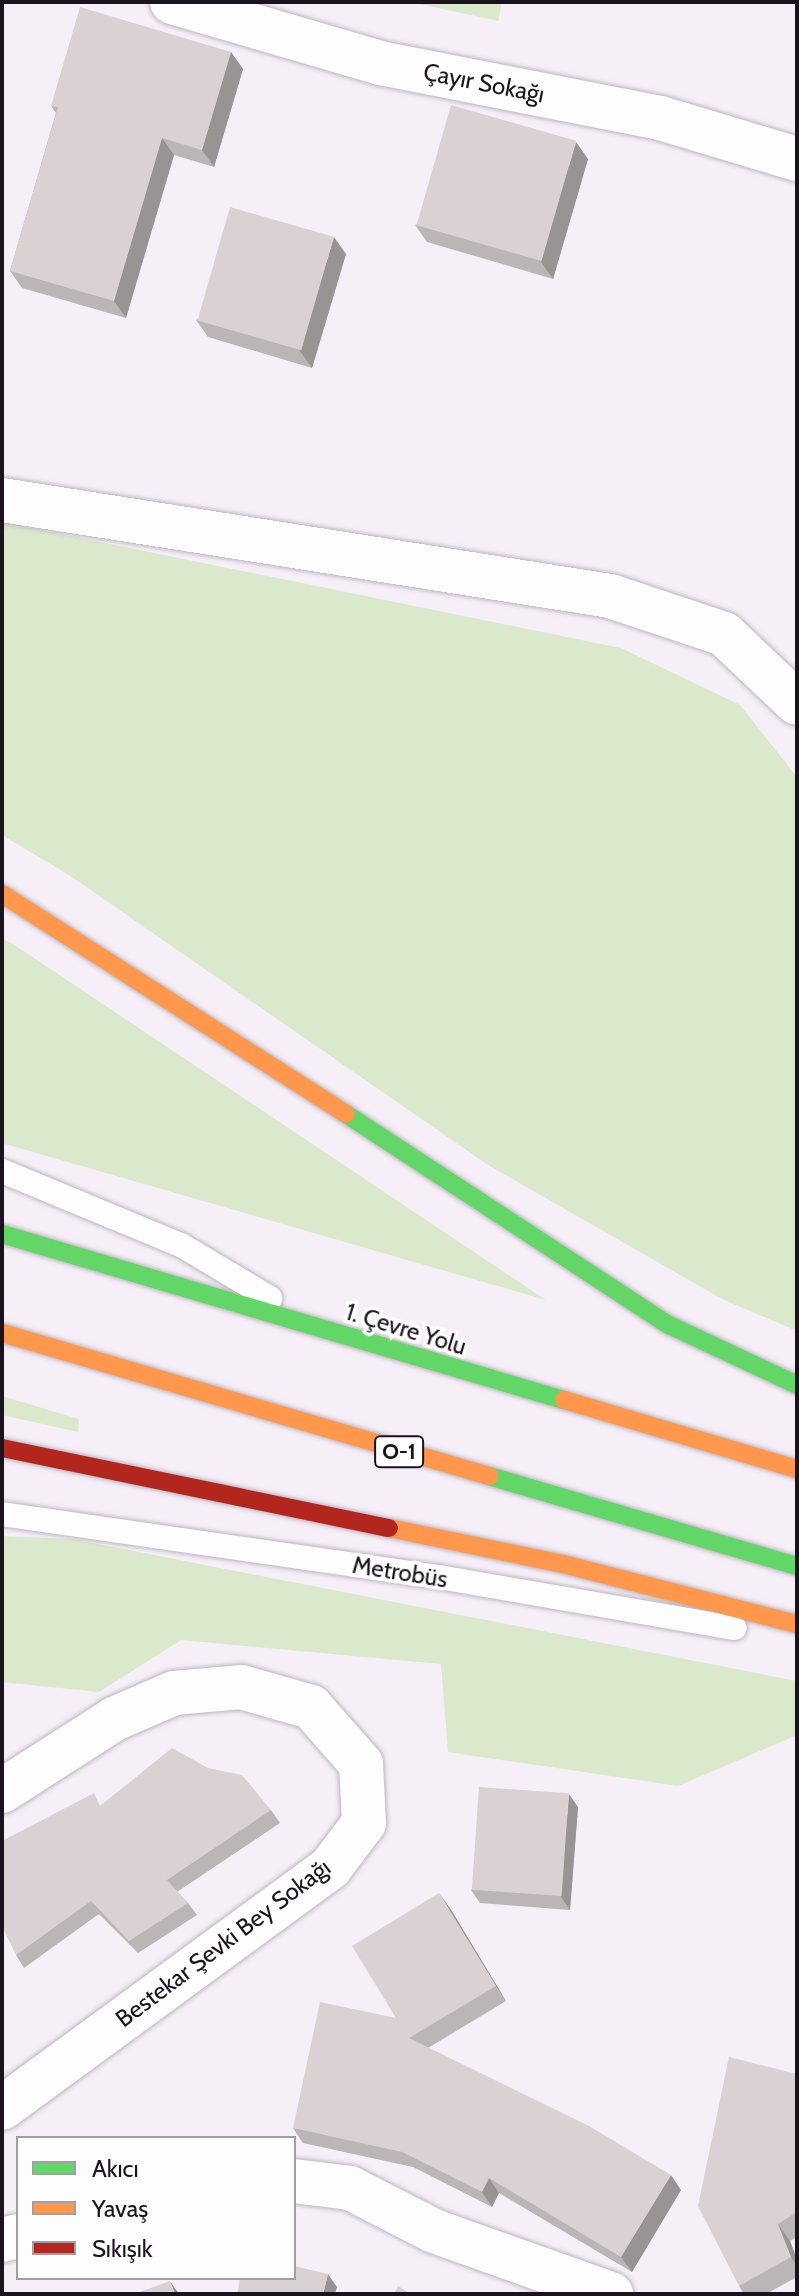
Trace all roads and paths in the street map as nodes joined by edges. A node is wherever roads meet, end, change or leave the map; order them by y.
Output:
1 (172, 2) edge
2 (797, 159) edge
3 (2, 500) edge
4 (797, 703) edge
5 (2, 894) edge
6 (2, 1171) edge
7 (2, 1234) edge
8 (321, 1328) junction
9 (2, 1333) edge
10 (797, 1385) edge
11 (2, 1448) edge
12 (797, 1469) edge
13 (2, 1514) edge
14 (797, 1566) edge
15 (797, 1624) edge
16 (797, 1637) edge
17 (2, 1791) edge
18 (2, 2108) edge
19 (296, 2181) edge
20 (611, 2294) edge

1 - 2 street, Çayır Sokağı
3 - 4 street
5 - 10 highway
6 - 8 lane
7 - 8 highway, 1. Çevre Yolu
8 - 12 highway, 1. Çevre Yolu
9 - 14 highway, O-1
11 - 15 highway
13 - 16 lane, Metrobüs
17 - 18 street, Bestekar Şevki Bey Sokağı
19 - 20 street

